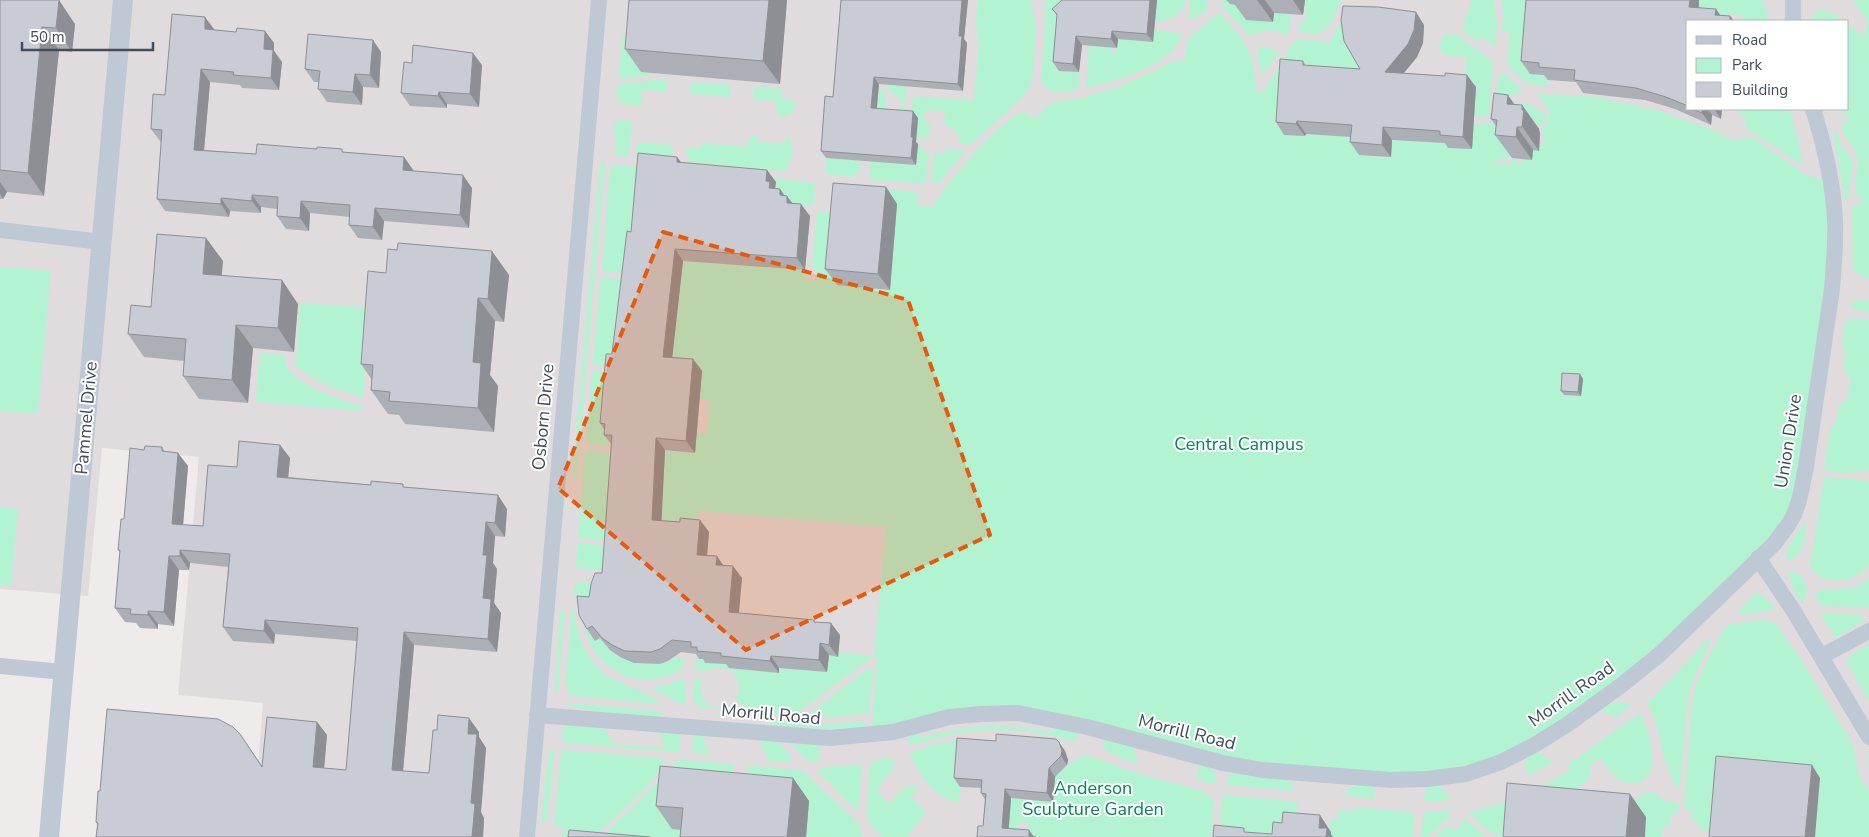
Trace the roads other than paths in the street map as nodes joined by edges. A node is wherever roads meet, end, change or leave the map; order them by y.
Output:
1 (124, 0) edge
2 (599, 0) edge
3 (1793, 0) edge
4 (1793, 20) edge
5 (1813, 110) edge
6 (0, 230) edge
7 (102, 242) junction
8 (1758, 558) junction
9 (1869, 631) edge
10 (1822, 656) junction
11 (0, 666) edge
12 (63, 672) junction
13 (537, 715) junction
14 (1869, 737) edge
15 (49, 837) edge
16 (527, 837) edge

1 - 7 street, Pammel Drive
2 - 13 street, Osborn Drive
3 - 4 street
5 - 8 street, Union Drive
6 - 7 street
7 - 12 street, Pammel Drive
8 - 10 street
8 - 13 street, Morrill Road
9 - 10 street
10 - 14 street
11 - 12 street
12 - 15 street, Pammel Drive
13 - 16 street, Osborn Drive

